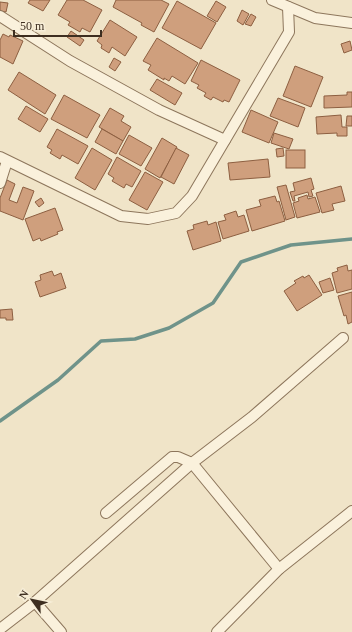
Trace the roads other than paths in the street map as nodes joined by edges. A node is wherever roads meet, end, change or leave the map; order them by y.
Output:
1 (272, 0) edge
2 (288, 7) junction
3 (0, 16) edge
4 (352, 24) edge
5 (224, 140) junction
6 (4, 159) edge
7 (0, 183) edge
8 (343, 338) dead end
9 (192, 463) junction
10 (106, 513) dead end
11 (351, 514) edge
12 (279, 569) junction
13 (35, 602) junction
14 (0, 629) edge
15 (61, 632) edge
16 (217, 632) edge

1 - 2 street
2 - 4 street
2 - 5 street
3 - 5 street
5 - 6 street
6 - 7 street
8 - 9 street
9 - 10 street
9 - 12 street
9 - 13 street
11 - 12 street
12 - 16 street
13 - 14 street
13 - 15 street

